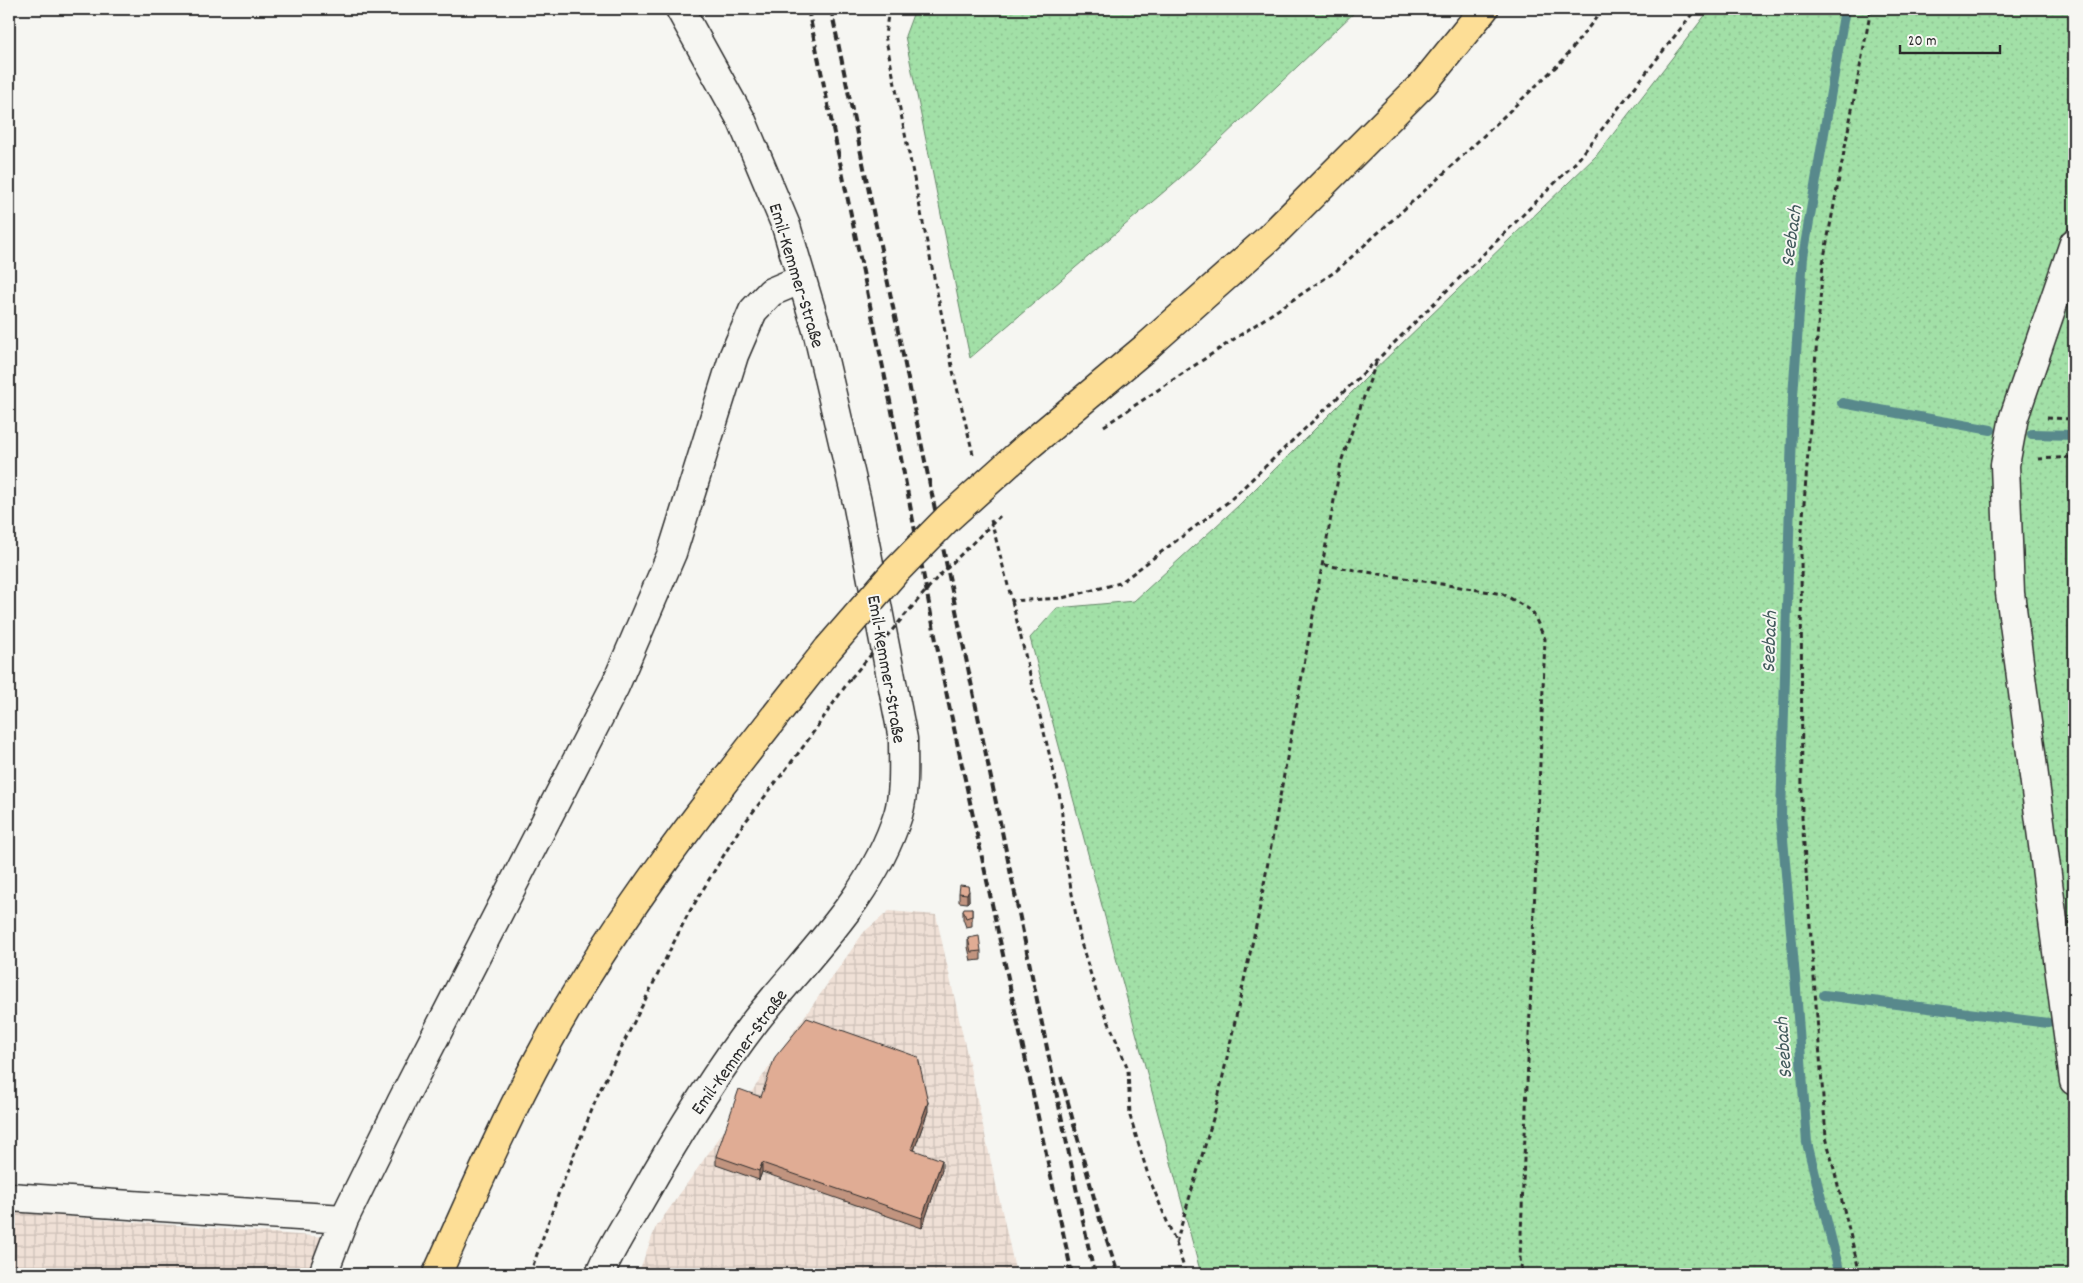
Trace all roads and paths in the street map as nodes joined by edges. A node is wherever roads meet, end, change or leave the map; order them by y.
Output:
1 (680, 9) edge
2 (1484, 9) edge
3 (1603, 9) edge
4 (1696, 9) edge
5 (1871, 9) edge
6 (2074, 242) edge
7 (802, 279) junction
8 (1103, 427) dead end
9 (1006, 510) dead end
10 (1324, 565) junction
11 (1012, 601) dead end
12 (2074, 1081) edge
13 (9, 1197) edge
14 (344, 1219) junction
15 (1176, 1243) junction
16 (323, 1274) edge
17 (437, 1274) edge
18 (530, 1274) edge
19 (600, 1274) edge
20 (1186, 1274) edge
21 (1522, 1274) edge
22 (1860, 1274) edge

1 - 7 street, Emil-Kemmer-Straße
2 - 17 main road, bridge
3 - 8 path
4 - 10 path
5 - 22 path
6 - 12 street
7 - 14 street
7 - 19 street, Emil-Kemmer-Straße
9 - 18 path, bridge
10 - 15 path
10 - 21 path
11 - 15 path
13 - 14 street
14 - 16 street
15 - 20 path

